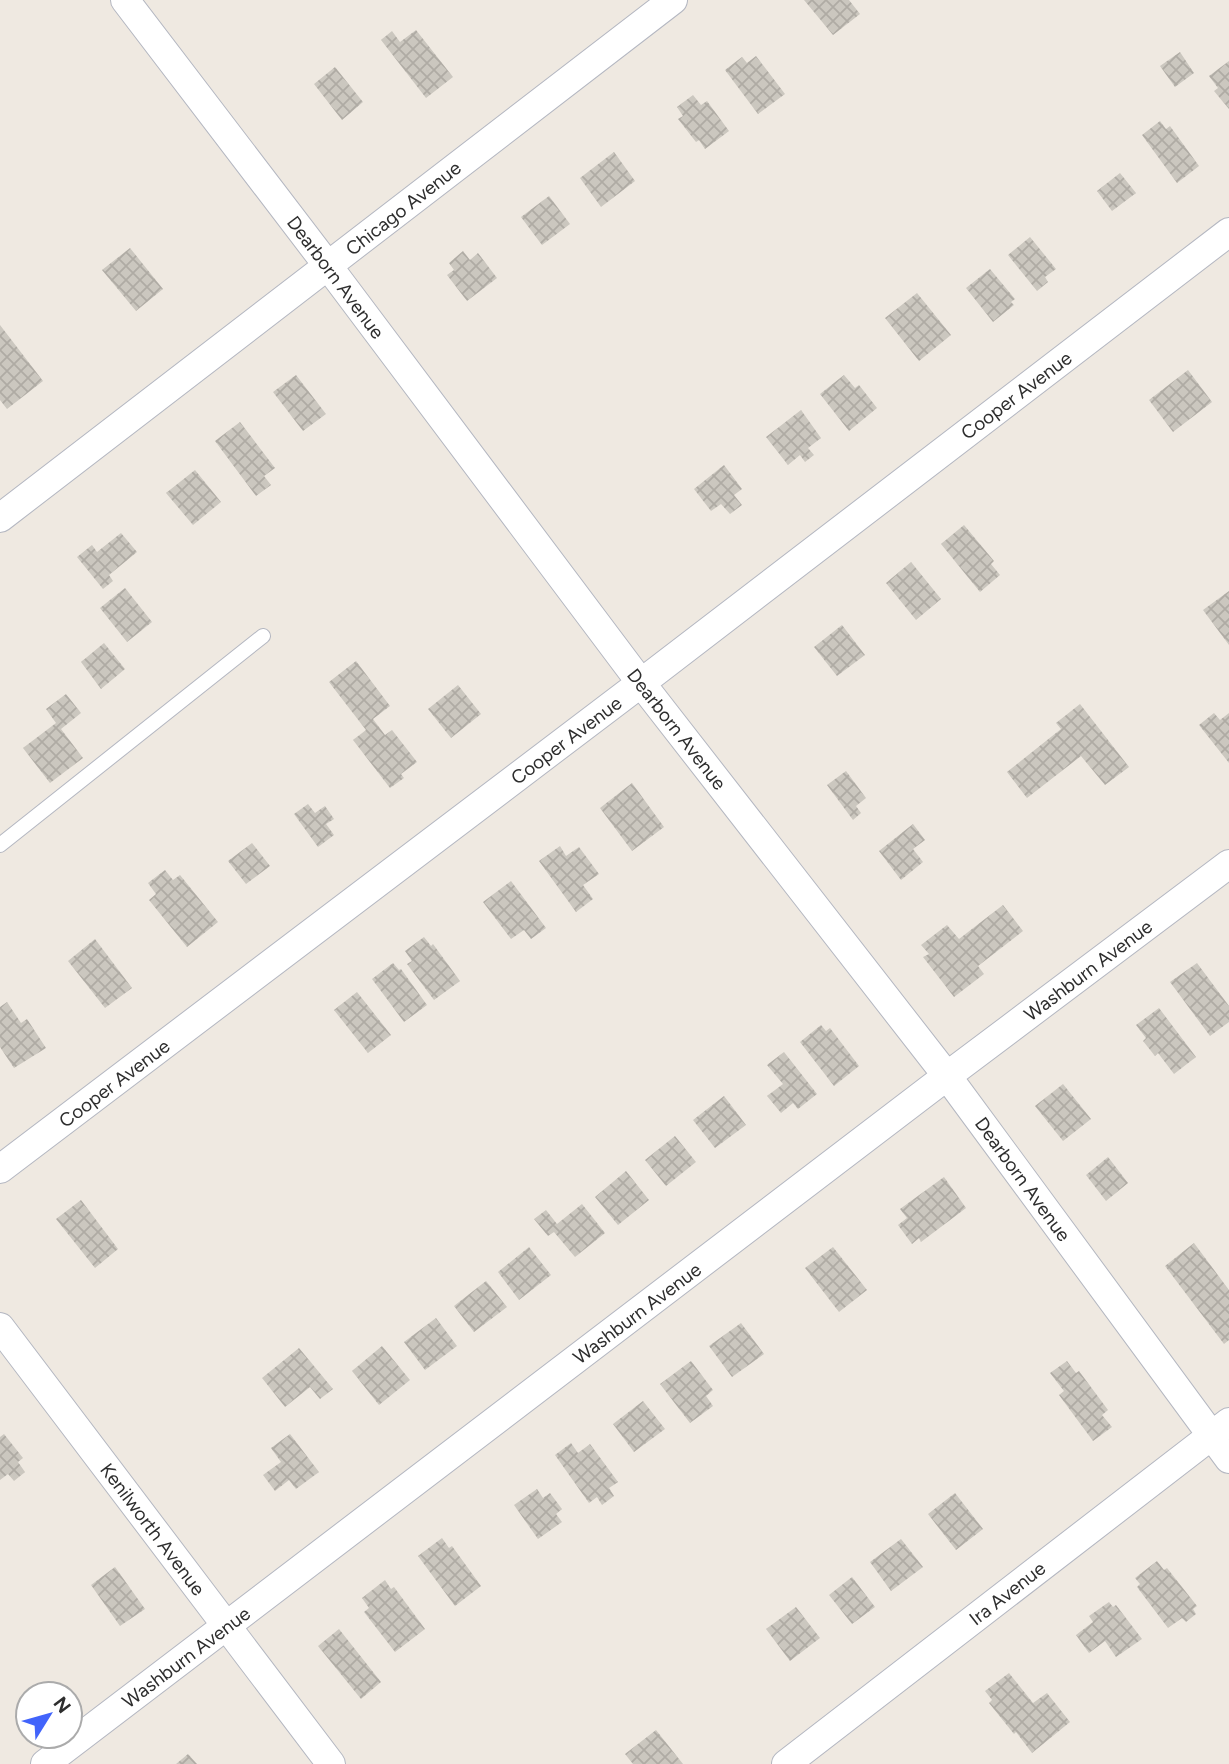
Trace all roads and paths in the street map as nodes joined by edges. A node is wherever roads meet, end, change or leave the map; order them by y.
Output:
1 (125, 0) edge
2 (673, 0) edge
3 (1229, 232) edge
4 (328, 266) junction
5 (0, 517) edge
6 (263, 636) dead end
7 (640, 683) junction
8 (0, 845) edge
9 (1229, 864) edge
10 (947, 1076) junction
11 (0, 1169) edge
12 (0, 1327) edge
13 (1220, 1429) edge
14 (1229, 1459) edge
15 (227, 1626) junction
16 (45, 1764) edge
17 (331, 1764) edge
18 (786, 1764) edge

1 - 4 street, Dearborn Avenue
2 - 4 street, Chicago Avenue
3 - 7 street, Cooper Avenue
4 - 5 street, Chicago Avenue
4 - 7 street, Dearborn Avenue
6 - 8 lane
7 - 10 street, Dearborn Avenue
7 - 11 street, Cooper Avenue
9 - 10 street, Washburn Avenue
10 - 13 street, Dearborn Avenue
10 - 15 street, Washburn Avenue
12 - 15 street, Kenilworth Avenue
13 - 14 street, Dearborn Avenue
13 - 18 street, Ira Avenue
15 - 16 street, Washburn Avenue
15 - 17 street, Kenilworth Avenue

